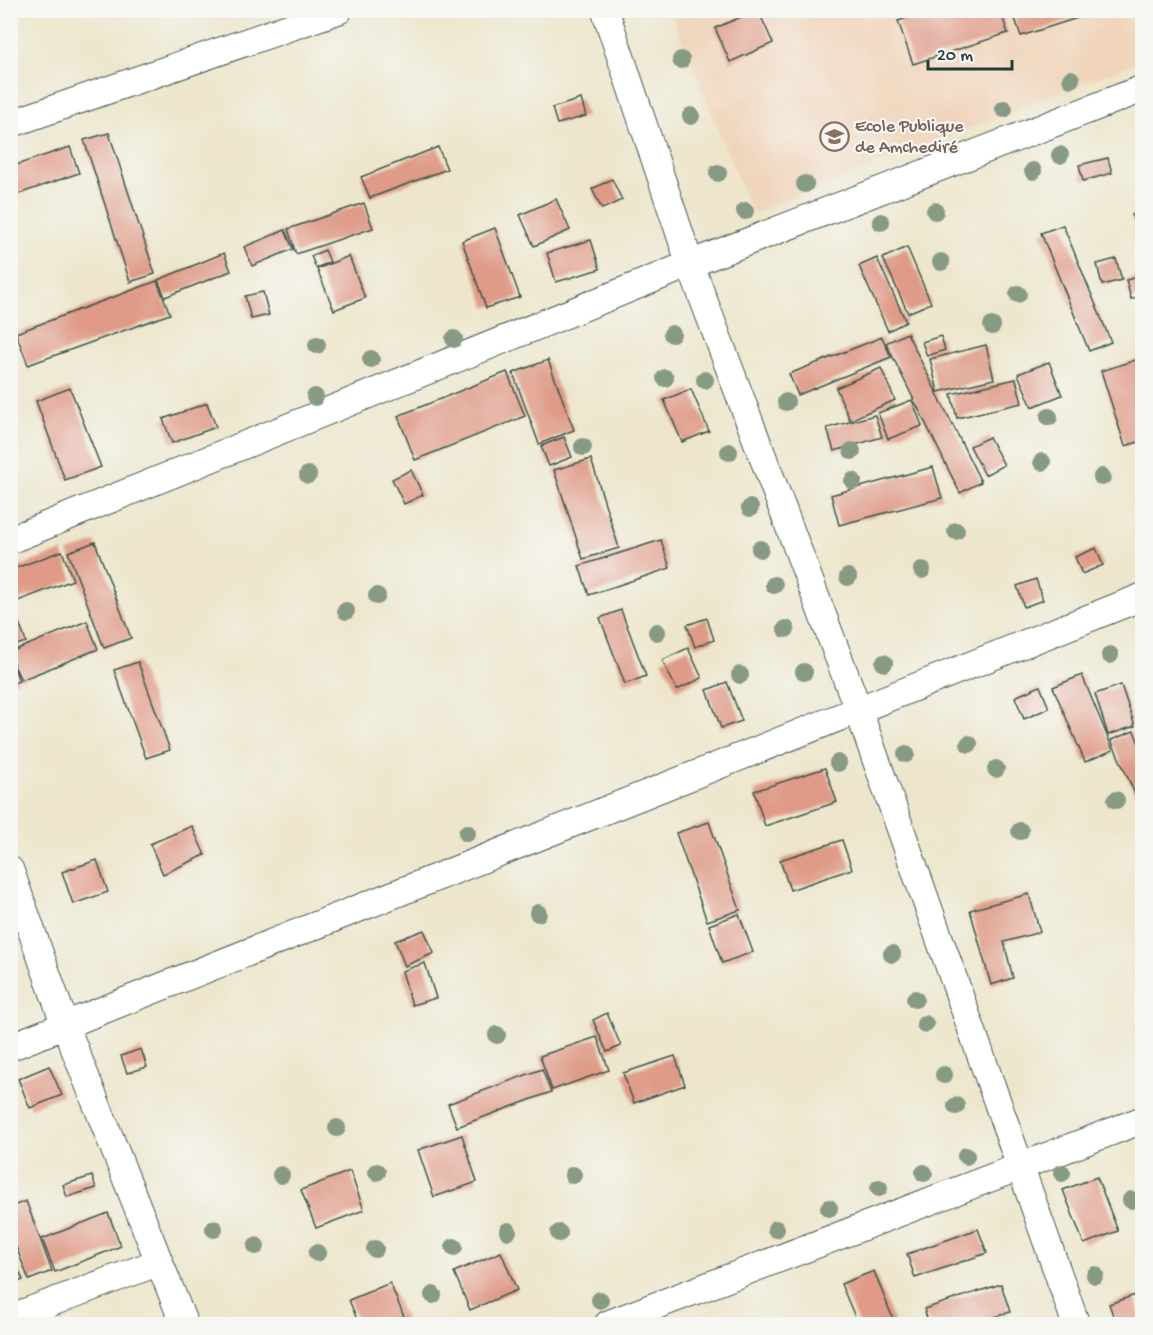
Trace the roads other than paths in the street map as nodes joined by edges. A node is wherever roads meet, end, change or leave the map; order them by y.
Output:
1 (339, 10) edge
2 (605, 10) edge
3 (1143, 89) edge
4 (10, 124) edge
5 (690, 264) junction
6 (10, 540) edge
7 (1143, 597) edge
8 (858, 709) junction
9 (10, 870) edge
10 (64, 1026) junction
11 (10, 1047) edge
12 (1143, 1120) edge
13 (1023, 1168) junction
14 (159, 1262) junction
15 (10, 1318) edge
16 (183, 1324) edge
17 (608, 1324) edge
18 (1076, 1324) edge

1 - 4 street
2 - 5 street
3 - 5 street
5 - 6 street
5 - 8 street
7 - 8 street
8 - 10 street
8 - 13 street
9 - 10 street
10 - 11 street
10 - 14 street
12 - 13 street
13 - 17 street
13 - 18 street
14 - 15 street
14 - 16 street

